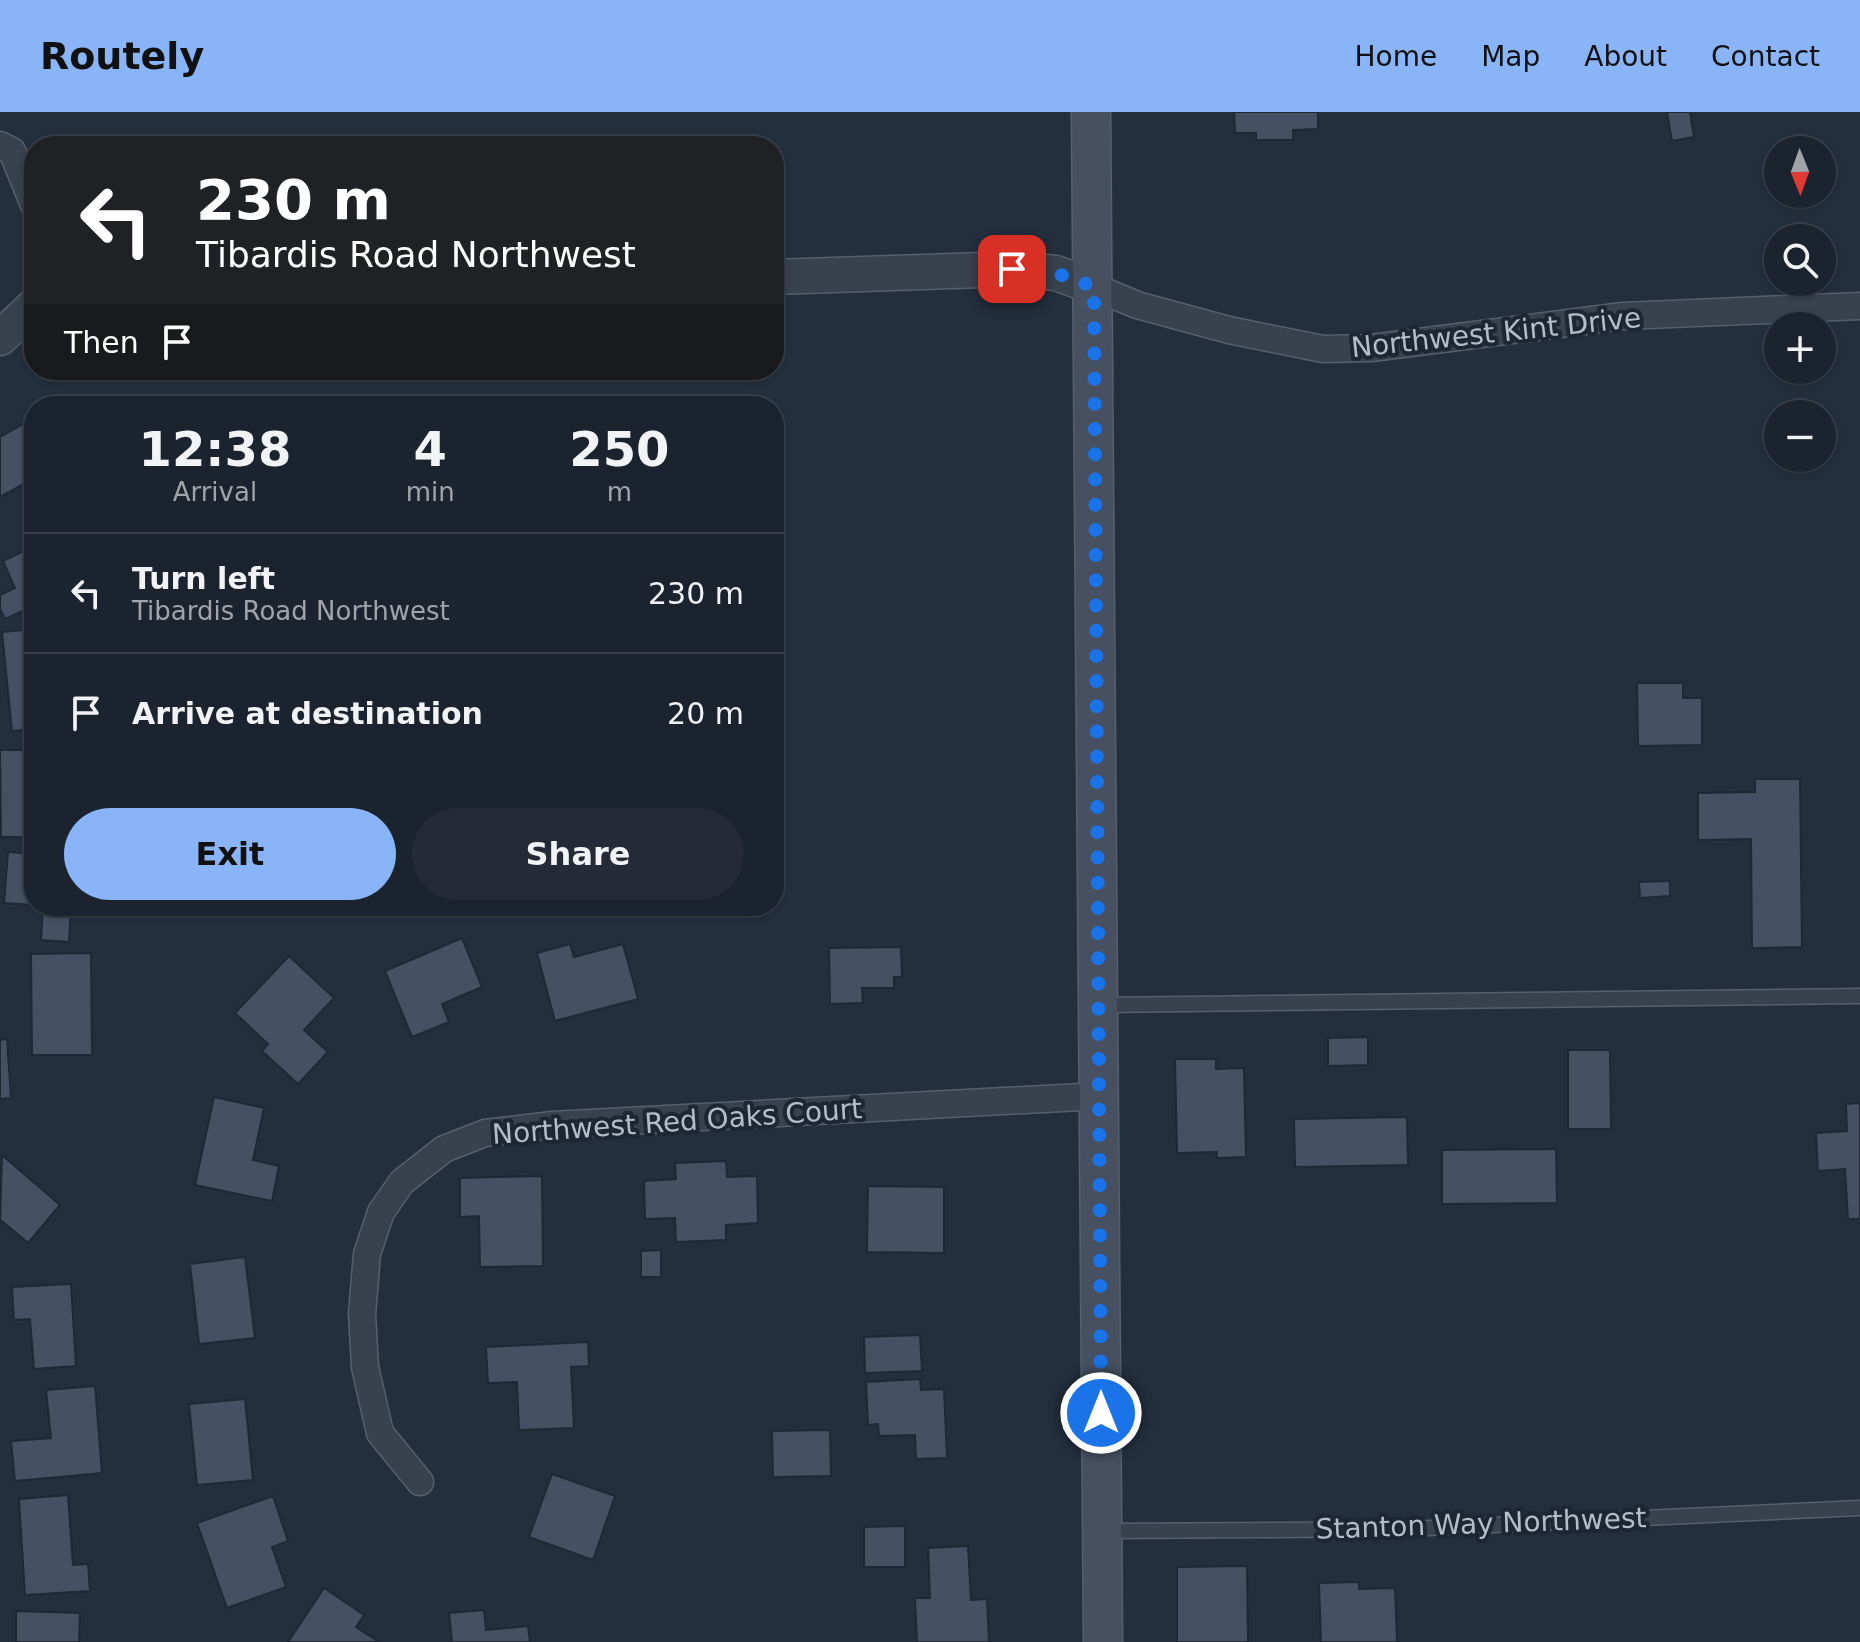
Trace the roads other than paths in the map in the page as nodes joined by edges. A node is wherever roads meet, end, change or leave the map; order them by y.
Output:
1 (1091, 112) edge
2 (0, 145) edge
3 (24, 180) edge
4 (784, 277) edge
5 (1094, 287) junction
6 (1860, 306) edge
7 (24, 315) edge
8 (0, 338) edge
9 (1860, 996) edge
10 (1099, 1005) junction
11 (1100, 1096) junction
12 (420, 1482) dead end
13 (1860, 1508) edge
14 (1102, 1531) junction
15 (1103, 1642) edge

1 - 5 main road
2 - 3 street
4 - 5 street
5 - 6 street, Northwest Kint Drive
5 - 10 main road
7 - 8 street
9 - 10 lane
10 - 11 main road
11 - 12 street, Northwest Red Oaks Court
11 - 14 main road
13 - 14 lane, Stanton Way Northwest
14 - 15 main road

